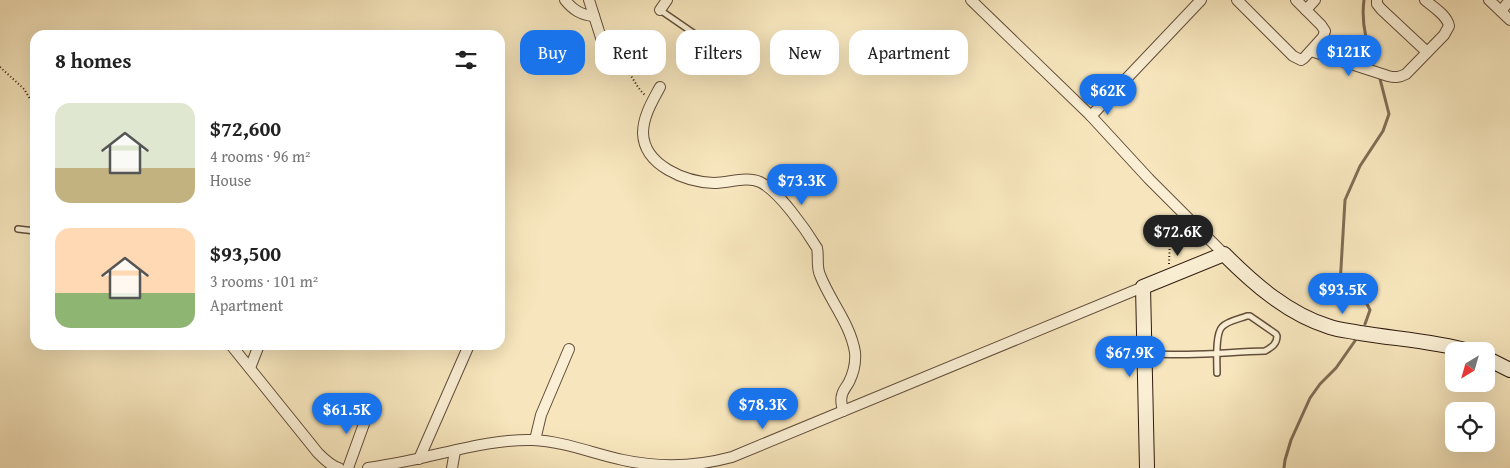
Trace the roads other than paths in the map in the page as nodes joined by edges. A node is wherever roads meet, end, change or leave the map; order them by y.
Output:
1 (565, 0) edge
2 (589, 0) edge
3 (667, 0) edge
4 (972, 0) edge
5 (1201, 0) edge
6 (1237, 0) edge
7 (1296, 0) edge
8 (1315, 0) edge
9 (1377, 0) edge
10 (1425, 0) edge
11 (1489, 0) edge
12 (1510, 0) edge
13 (660, 10) joint
14 (1306, 10) junction
15 (1501, 11) junction
16 (594, 16) junction
17 (1510, 20) edge
18 (598, 30) edge
19 (689, 30) edge
20 (1311, 51) junction
21 (1427, 52) junction
22 (660, 87) dead end
23 (1091, 116) junction
24 (18, 229) dead end
25 (30, 230) edge
26 (1224, 254) junction
27 (1143, 287) junction
28 (1445, 346) edge
29 (570, 349) dead end
30 (234, 350) edge
31 (257, 350) edge
32 (467, 350) edge
33 (1143, 352) junction
34 (1218, 352) junction
35 (1495, 362) edge
36 (250, 368) junction
37 (1510, 370) edge
38 (1217, 373) dead end
39 (369, 410) dead end
40 (843, 411) junction
41 (535, 440) junction
42 (455, 450) junction
43 (420, 459) junction
44 (623, 464) edge
45 (339, 468) edge
46 (348, 468) edge
47 (368, 468) edge
48 (452, 468) edge
49 (1147, 468) edge

1 - 16 street
2 - 16 street
3 - 13 street
4 - 23 street
5 - 23 street
6 - 20 street
7 - 14 street
8 - 14 street
9 - 21 street
10 - 21 street
11 - 15 street
12 - 15 street
13 - 19 lane
14 - 20 street
15 - 17 street
16 - 18 street
20 - 21 street
22 - 40 street
23 - 26 street
24 - 25 lane
26 - 27 street
26 - 28 street
27 - 33 street
27 - 40 street
29 - 41 street
30 - 36 street
31 - 36 street
32 - 43 street
33 - 34 lane
33 - 49 street
34 - 34 lane
34 - 38 lane
35 - 37 street
36 - 45 street
39 - 46 street
40 - 44 street
41 - 42 street
41 - 44 street
42 - 43 street
42 - 48 street
43 - 47 street

